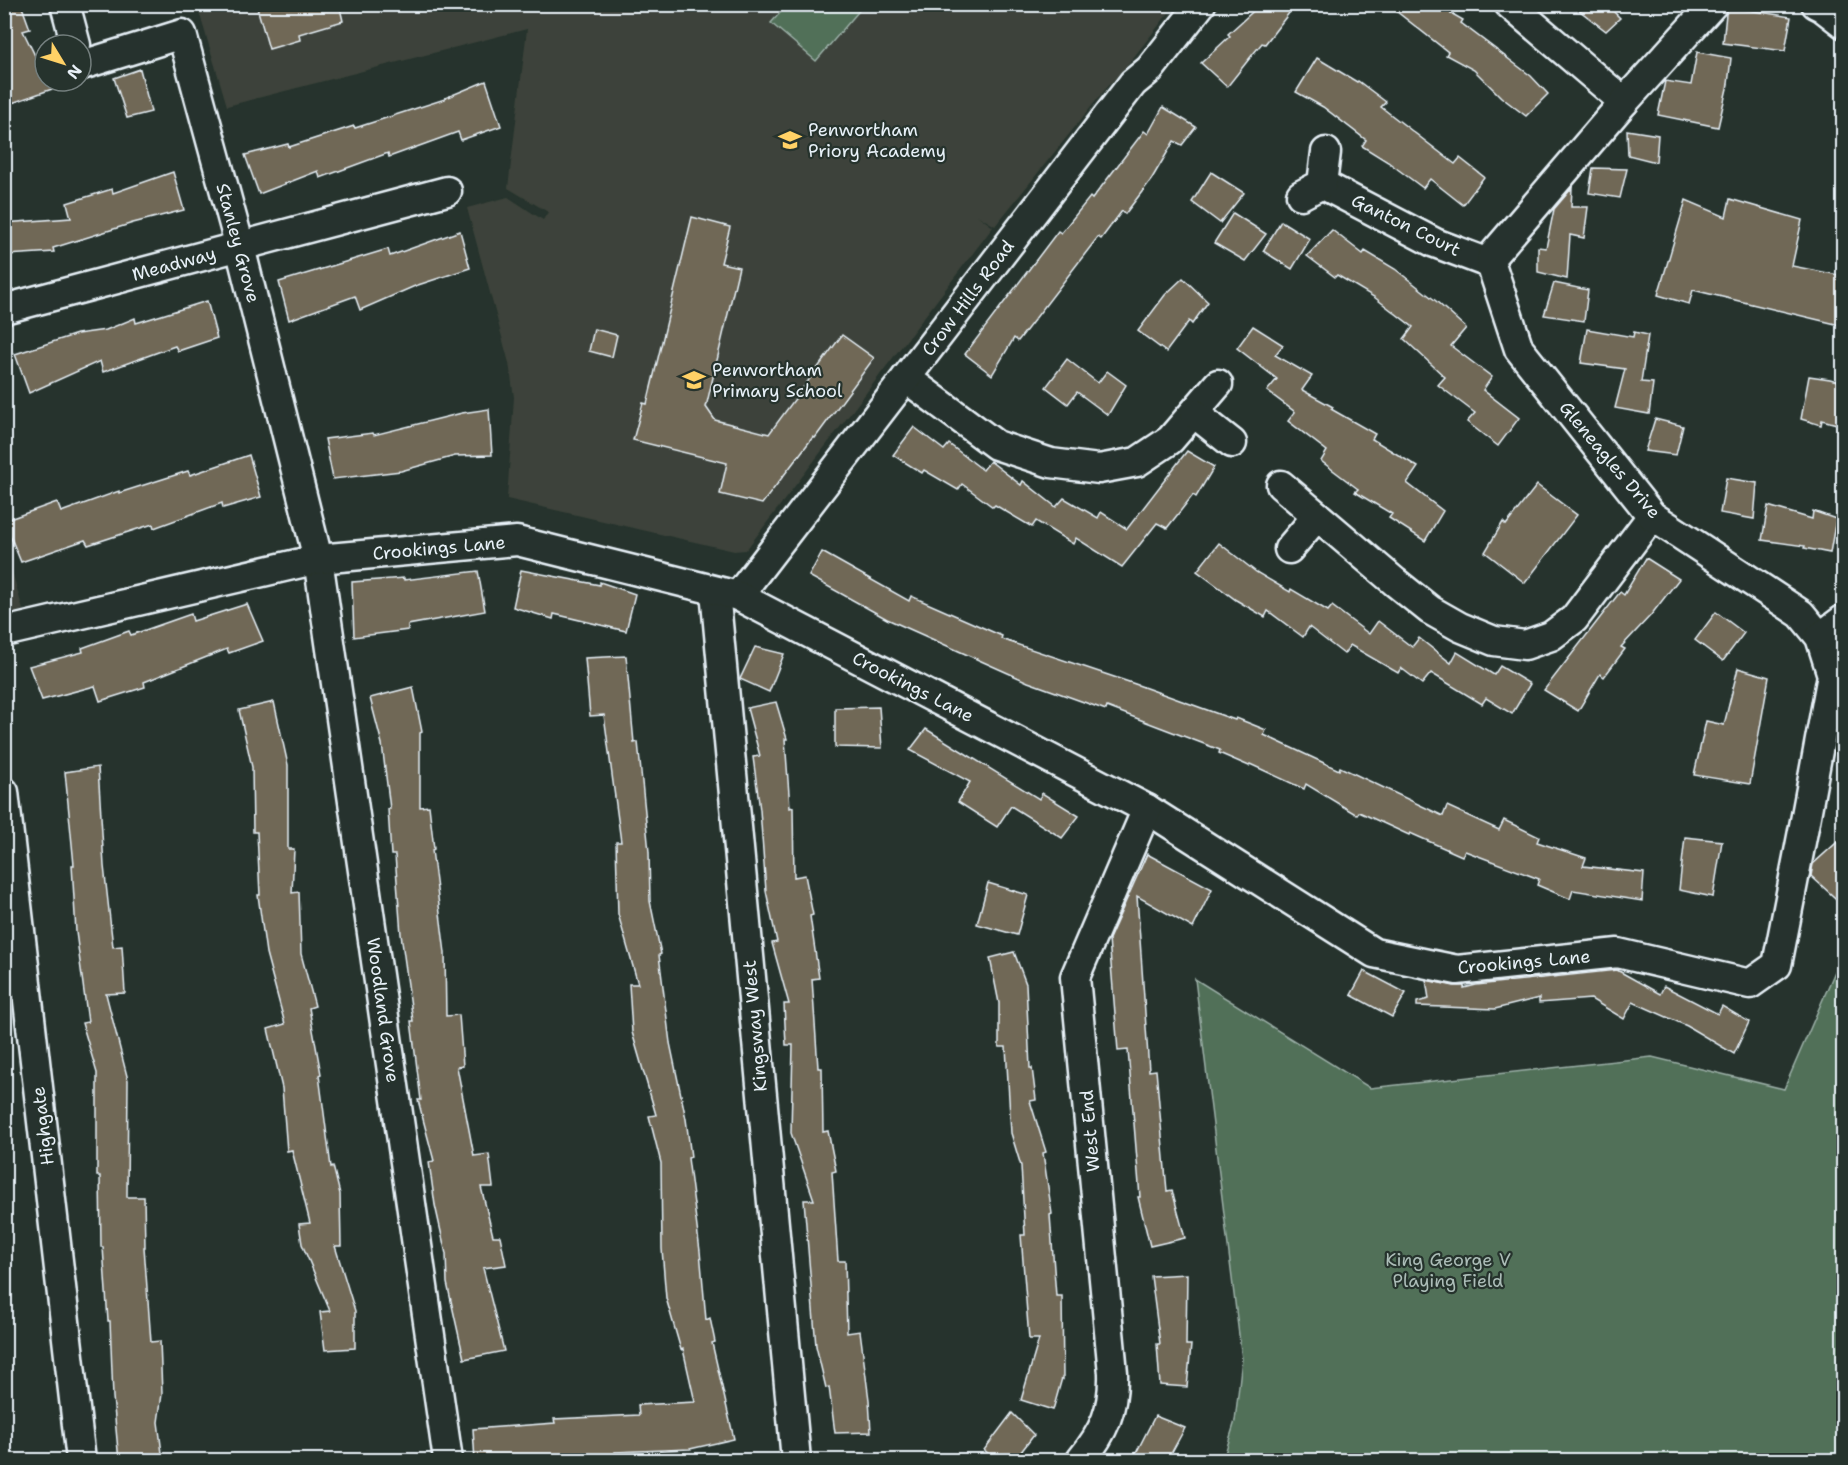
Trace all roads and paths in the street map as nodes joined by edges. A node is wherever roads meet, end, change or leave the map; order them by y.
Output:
1 (65, 4) edge
2 (1201, 4) edge
3 (1509, 4) edge
4 (1713, 4) edge
5 (1816, 4) edge
6 (1844, 24) edge
7 (73, 33) edge
8 (93, 61) edge
9 (1624, 102) junction
10 (1326, 153) dead end
11 (447, 191) dead end
12 (240, 247) junction
13 (1491, 264) junction
14 (4, 309) edge
15 (906, 378) junction
16 (1218, 384) dead end
17 (1194, 413) junction
18 (1232, 443) dead end
19 (1281, 485) dead end
20 (1317, 516) junction
21 (1652, 516) junction
22 (1290, 549) dead end
23 (318, 559) junction
24 (726, 593) junction
25 (1844, 619) edge
26 (4, 632) edge
27 (1820, 637) junction
28 (4, 792) edge
29 (1148, 808) junction
30 (1776, 965) joint
31 (81, 1461) edge
32 (448, 1461) edge
33 (796, 1461) edge
34 (1081, 1461) edge

1 - 7 street
2 - 15 street, Crow Hills Road
3 - 9 street
4 - 9 street
5 - 6 street
8 - 12 street, Stanley Grove
9 - 13 street
10 - 13 street, Ganton Court
11 - 12 street, Meadway
12 - 14 street, Meadway
12 - 23 street, Stanley Grove
13 - 21 street, Gleneagles Drive
15 - 17 street
15 - 24 street, Crow Hills Road
16 - 17 street
17 - 18 street
19 - 20 street
20 - 21 street
20 - 22 street
21 - 27 street, Gleneagles Drive
23 - 24 street, Crookings Lane
23 - 26 street, Crookings Lane
23 - 32 street, Woodland Grove
24 - 29 street, Crookings Lane
24 - 33 street, Kingsway West
25 - 27 street
27 - 30 street, Gleneagles Drive
28 - 31 street, Highgate
29 - 30 street, Crookings Lane
29 - 34 street, West End

